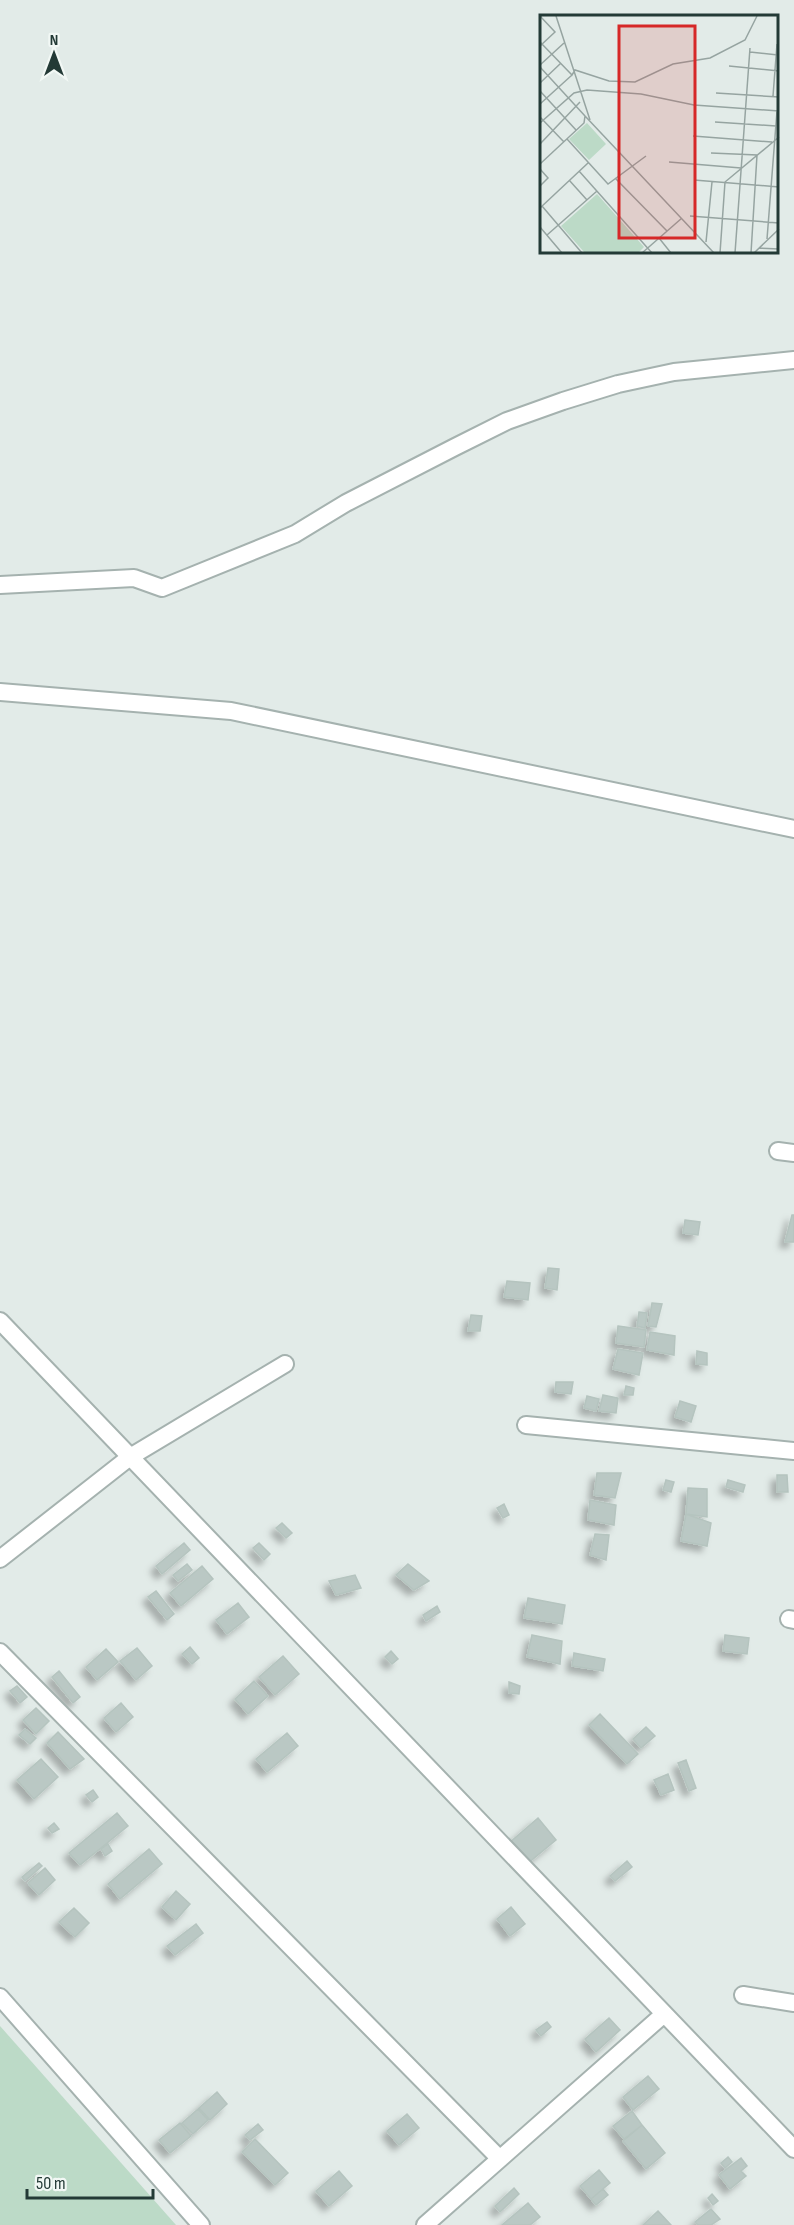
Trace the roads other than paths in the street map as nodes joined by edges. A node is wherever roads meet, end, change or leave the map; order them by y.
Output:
1 (794, 360) edge
2 (0, 585) edge
3 (0, 692) edge
4 (794, 829) edge
5 (0, 1321) edge
6 (285, 1364) dead end
7 (526, 1425) dead end
8 (794, 1451) edge
9 (130, 1457) junction
10 (0, 1559) edge
11 (0, 1652) edge
12 (743, 1995) dead end
13 (0, 1997) edge
14 (794, 2003) edge
15 (664, 2014) junction
16 (794, 2149) edge
17 (500, 2159) junction
18 (201, 2225) edge
19 (424, 2225) edge

1 - 2 street
3 - 4 street
5 - 9 street
6 - 9 street
7 - 8 street
9 - 10 street
9 - 15 street
11 - 17 street
12 - 14 street
13 - 18 street
15 - 16 street
15 - 17 street
17 - 19 street

